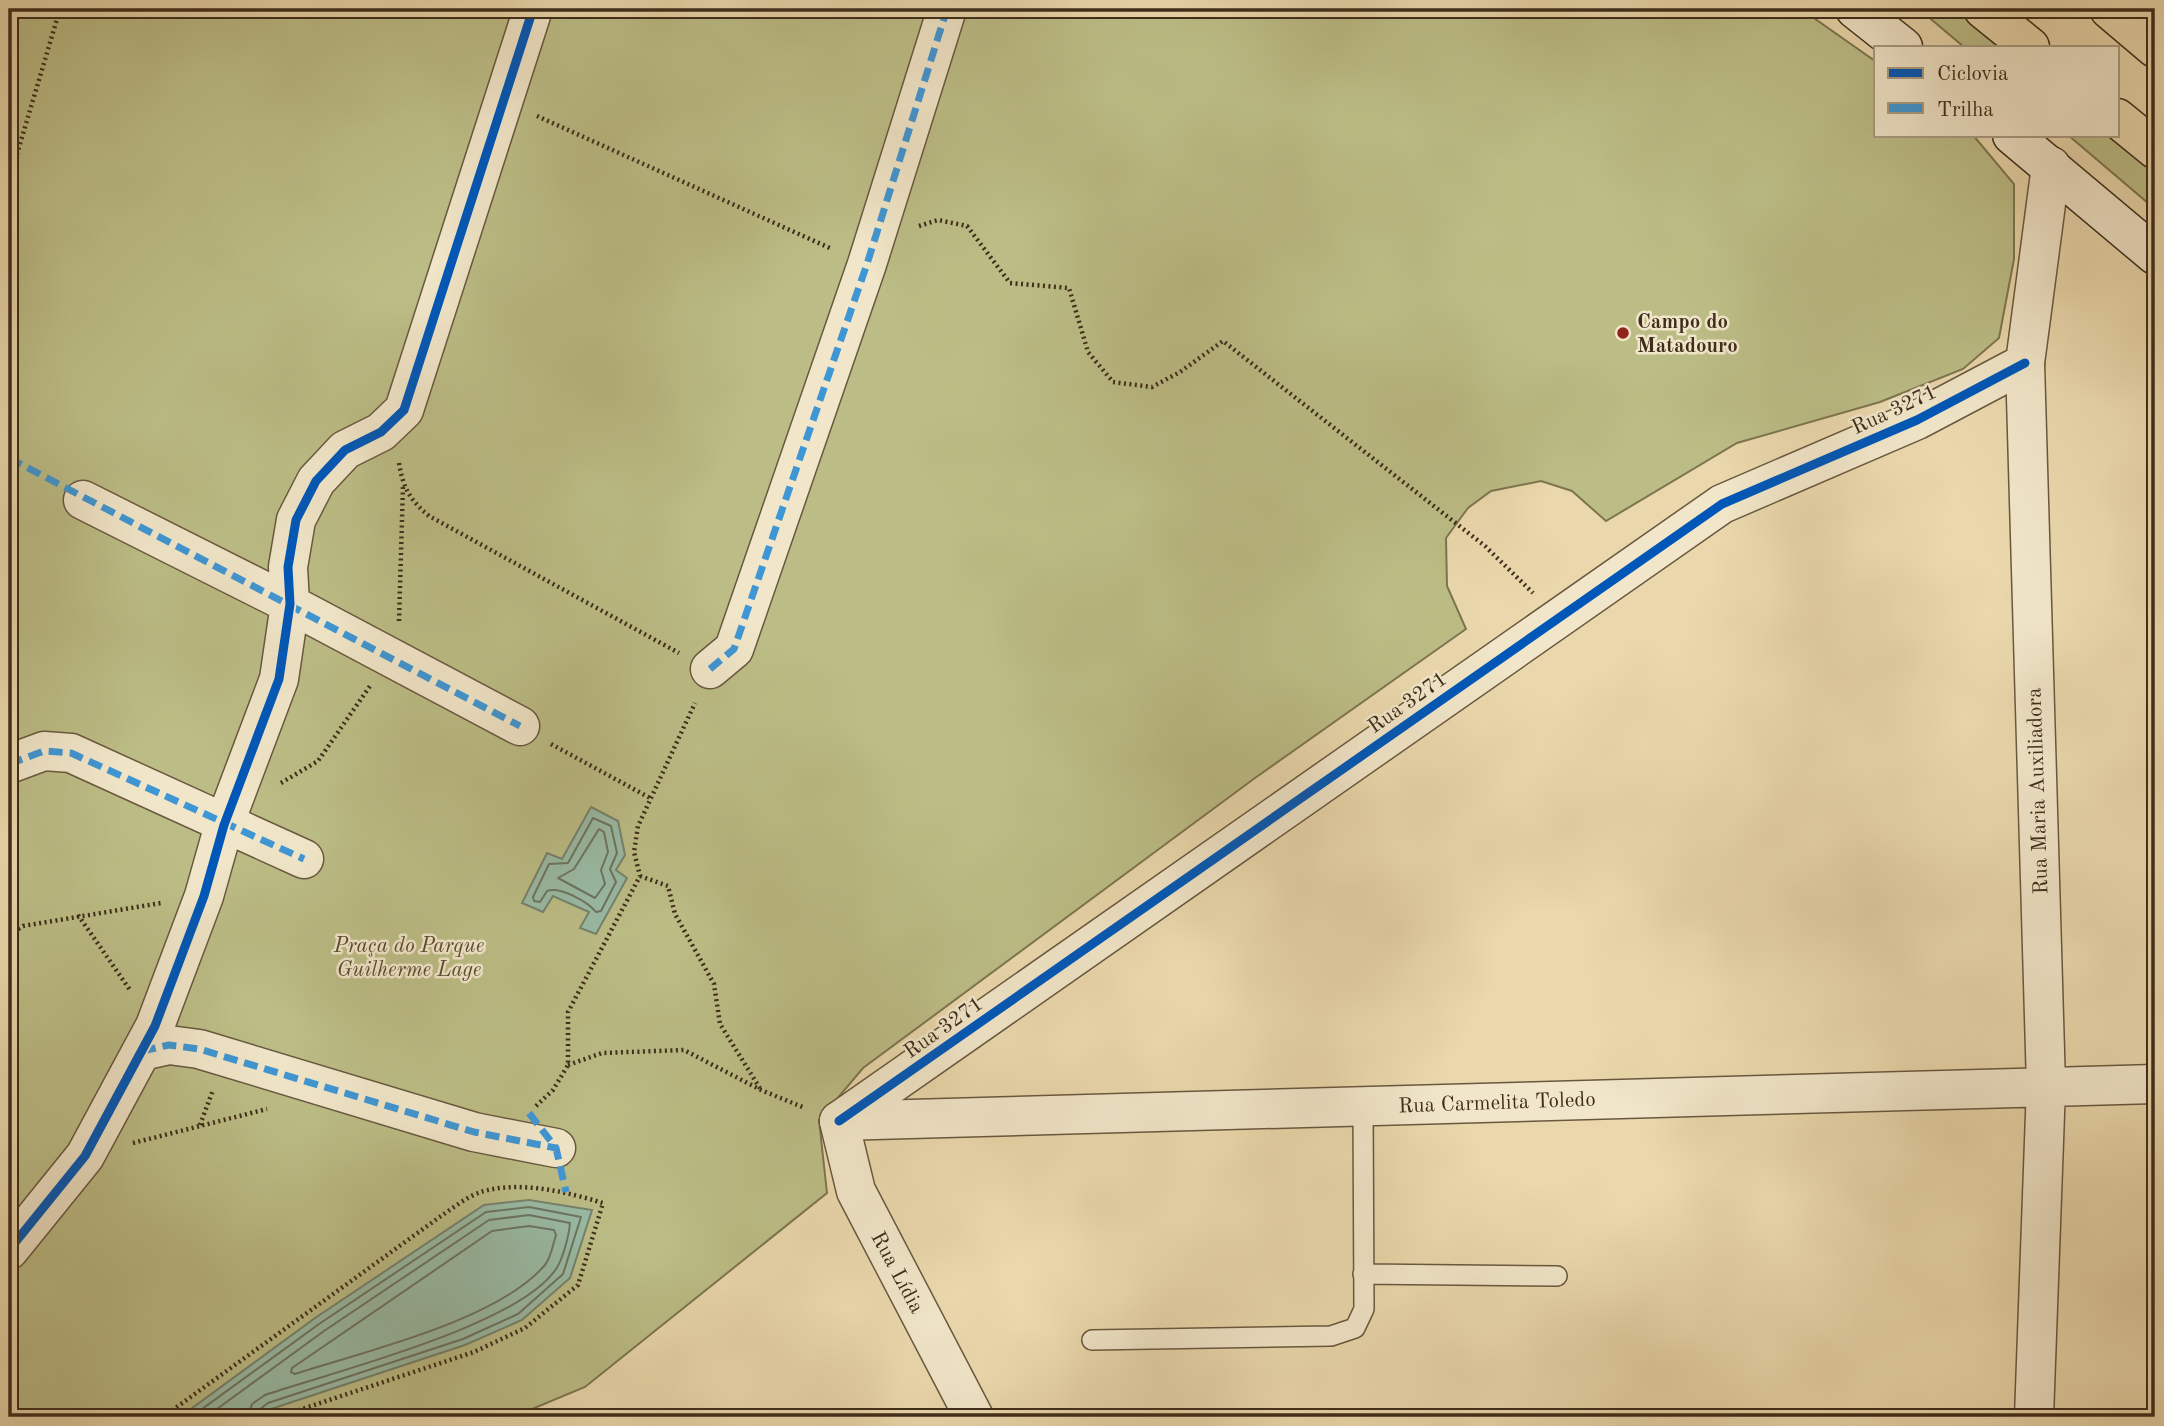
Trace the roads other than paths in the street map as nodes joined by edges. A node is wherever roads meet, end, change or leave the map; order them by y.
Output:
1 (533, 9) edge
2 (947, 9) edge
3 (1855, 9) edge
4 (1983, 9) edge
5 (2109, 9) edge
6 (1902, 46) edge
7 (2029, 46) edge
8 (2155, 48) edge
9 (2118, 119) edge
10 (2013, 136) edge
11 (2155, 149) edge
12 (2051, 166) junction
13 (2155, 255) edge
14 (2025, 363) junction
15 (83, 500) dead end
16 (290, 604) junction
17 (710, 669) road end
18 (520, 726) road end
19 (9, 764) edge
20 (224, 825) junction
21 (303, 859) dead end
22 (148, 1039) junction
23 (2155, 1084) edge
24 (2046, 1086) junction
25 (1363, 1106) junction
26 (839, 1121) junction
27 (556, 1148) dead end
28 (9, 1250) edge
29 (1363, 1274) junction
30 (1557, 1276) dead end
31 (1092, 1340) dead end
32 (974, 1417) edge
33 (2034, 1417) edge

1 - 16 street
2 - 17 street
3 - 6 street
4 - 7 highway
5 - 8 highway
9 - 11 highway
10 - 12 street
12 - 13 street
12 - 14 street, Rua Maria Auxiliadora
14 - 24 street, Rua Maria Auxiliadora
14 - 26 street, Rua 3271
15 - 16 street
16 - 18 street
16 - 20 street
19 - 20 street
20 - 21 street
20 - 22 street
22 - 27 street
22 - 28 street
23 - 24 street, Rua Carmelita Toledo
24 - 25 street, Rua Carmelita Toledo
24 - 33 street, Rua Maria Auxiliadora
25 - 26 street, Rua Carmelita Toledo
25 - 29 lane
26 - 32 street, Rua Lídia
29 - 30 lane
29 - 31 lane

